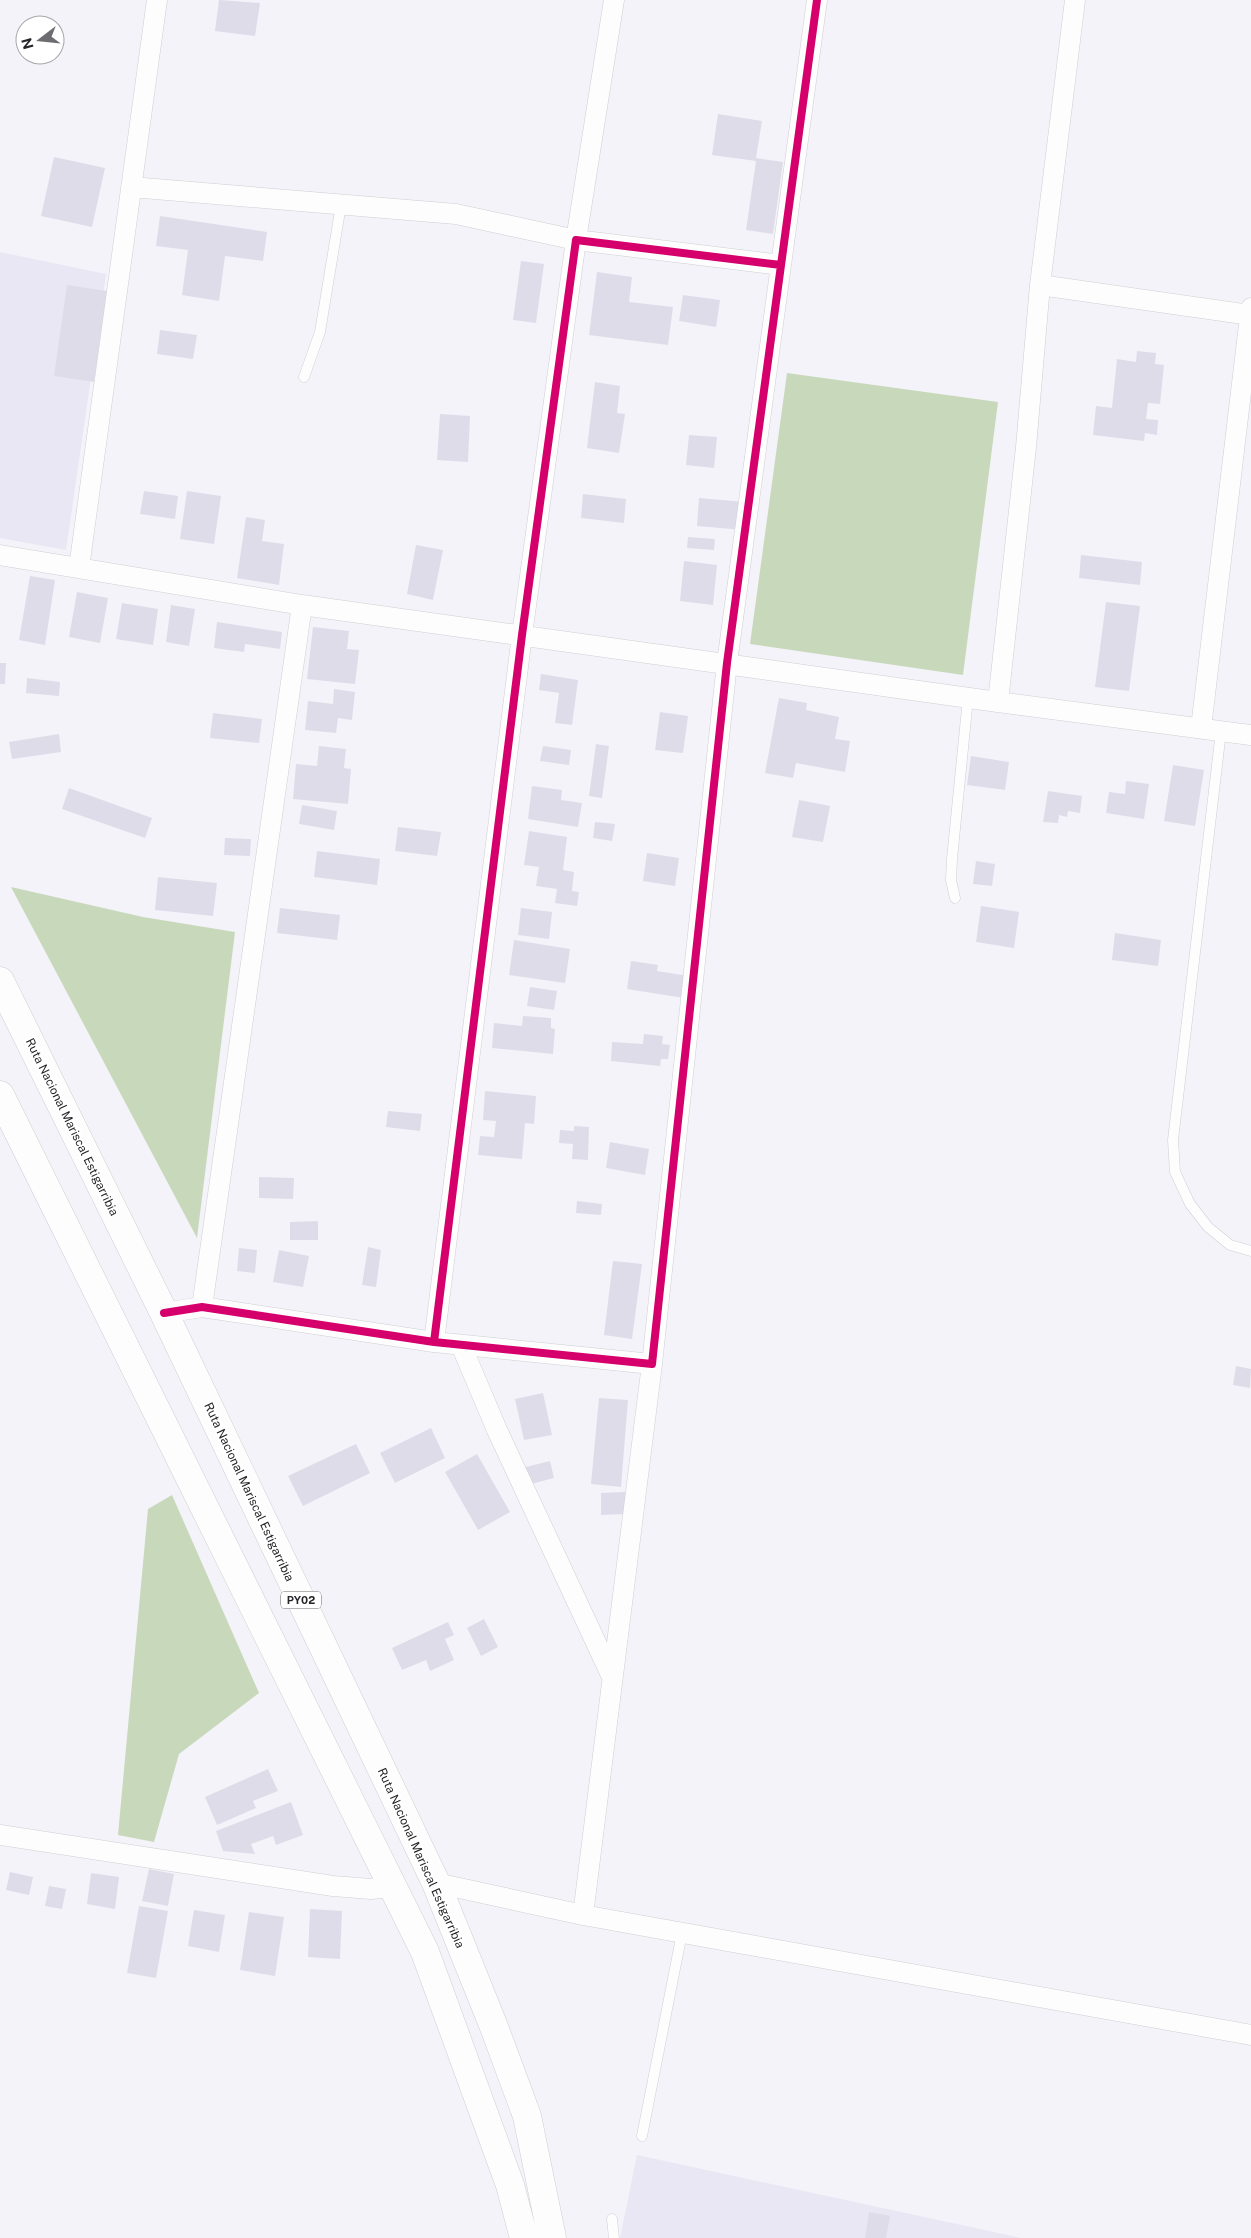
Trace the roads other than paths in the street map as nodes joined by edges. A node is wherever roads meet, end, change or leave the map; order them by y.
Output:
1 (157, 0) edge
2 (614, 0) edge
3 (817, 0) edge
4 (1075, 0) edge
5 (131, 188) junction
6 (341, 205) junction
7 (576, 240) junction
8 (781, 265) junction
9 (1040, 286) junction
10 (1251, 313) edge
11 (304, 377) dead end
12 (0, 556) edge
13 (79, 568) junction
14 (302, 605) junction
15 (522, 635) junction
16 (727, 663) junction
17 (968, 698) junction
18 (998, 702) junction
19 (1201, 728) junction
20 (1221, 731) junction
21 (1251, 735) edge
22 (956, 898) dead end
23 (0, 981) edge
24 (0, 1096) edge
25 (1251, 1251) edge
26 (202, 1307) junction
27 (164, 1313) junction
28 (434, 1342) junction
29 (461, 1345) junction
30 (652, 1364) junction
31 (612, 1677) junction
32 (0, 1835) edge
33 (436, 1883) junction
34 (391, 1888) junction
35 (583, 1915) junction
36 (682, 1933) junction
37 (1251, 2035) edge
38 (642, 2136) dead end
39 (612, 2219) dead end
40 (524, 2238) edge
41 (552, 2238) edge
42 (614, 2238) edge

1 - 5 street
2 - 7 street
3 - 8 street
4 - 9 street
5 - 6 street
5 - 13 street
6 - 7 street
6 - 11 lane
7 - 8 street
7 - 15 street
8 - 16 street
9 - 10 street
9 - 18 street
10 - 19 street
12 - 13 street
13 - 14 street
14 - 15 street
14 - 26 street
15 - 16 street
15 - 28 street
16 - 17 street
16 - 30 street
17 - 18 street
17 - 22 lane
18 - 19 street
19 - 20 street
20 - 21 street
20 - 25 lane
23 - 27 highway, Ruta Nacional Mariscal Estigarribia / PY02
24 - 34 highway
26 - 27 street
26 - 28 street
27 - 33 highway, Ruta Nacional Mariscal Estigarribia / PY02
28 - 29 street
29 - 30 street
29 - 31 street
30 - 31 street
31 - 35 street
32 - 34 street
33 - 35 street
33 - 41 highway, Ruta Nacional Mariscal Estigarribia / PY02
34 - 40 highway
35 - 36 street
36 - 37 street
36 - 38 lane
39 - 42 lane

